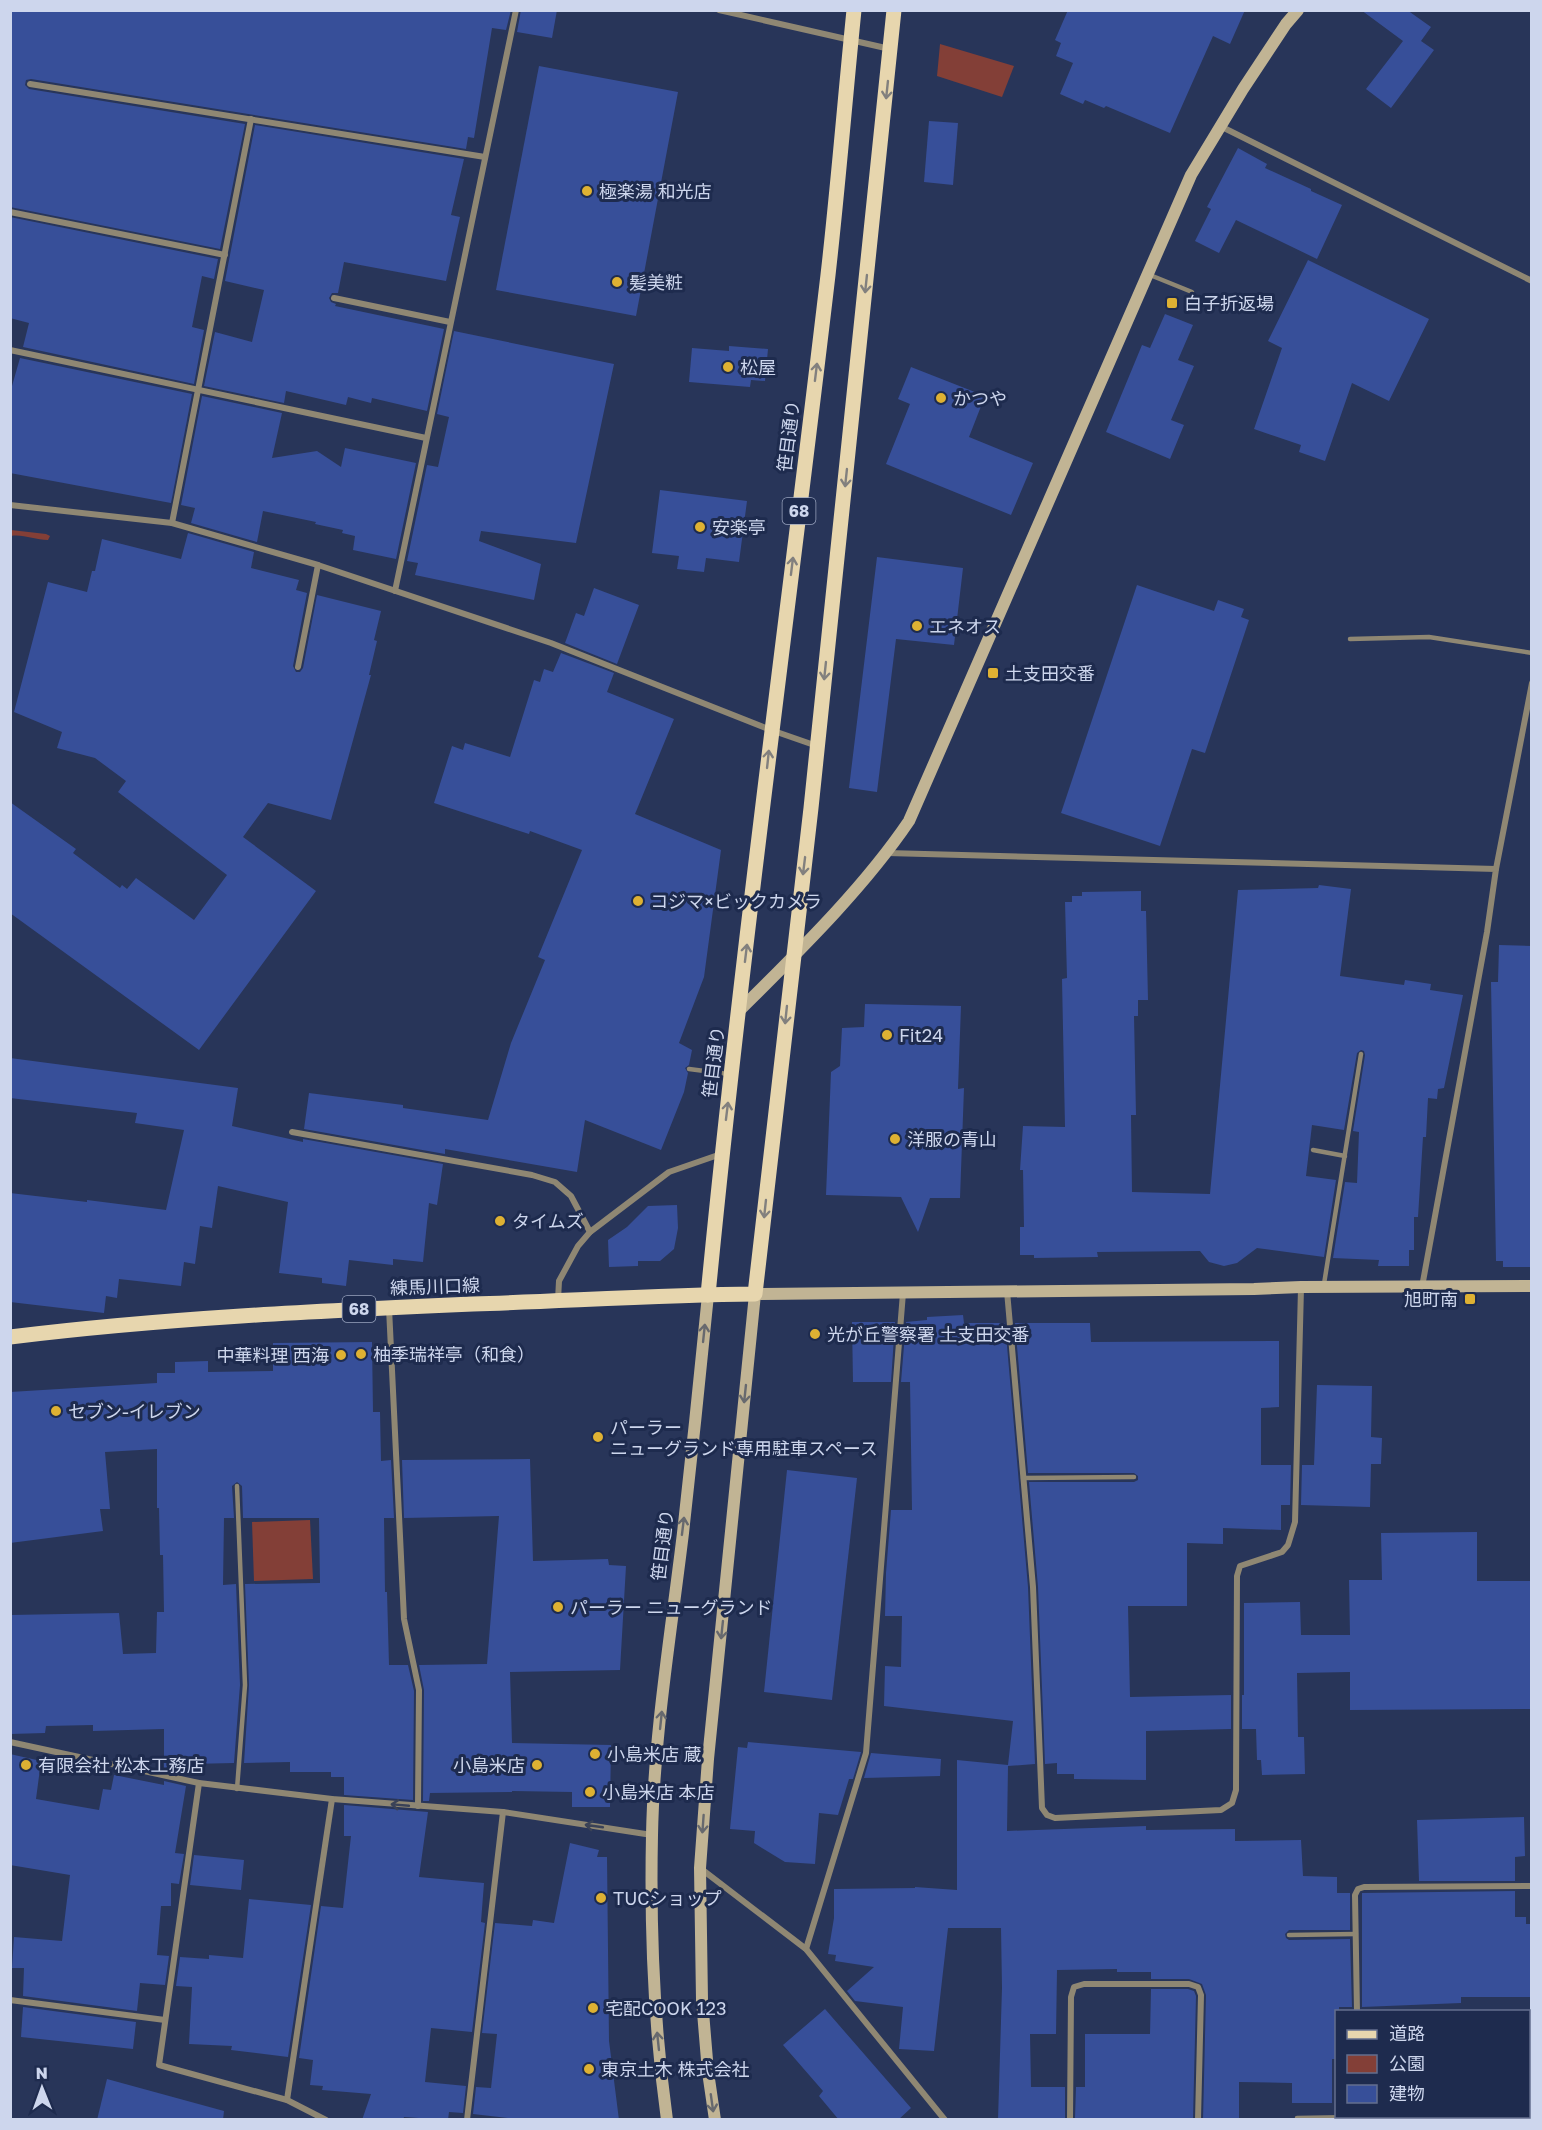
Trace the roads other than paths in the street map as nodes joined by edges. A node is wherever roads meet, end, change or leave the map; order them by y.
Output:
1 (516, 10) edge
2 (719, 10) edge
3 (854, 10) edge
4 (894, 10) edge
5 (1298, 10) edge
6 (851, 41) junction
7 (891, 50) junction
8 (30, 84) dead end
9 (251, 119) junction
10 (1220, 125) junction
11 (485, 157) junction
12 (10, 212) edge
13 (225, 255) junction
14 (1147, 273) junction
15 (1532, 281) edge
16 (1192, 292) dead end
17 (334, 298) dead end
18 (450, 322) junction
19 (10, 350) edge
20 (198, 389) junction
21 (426, 438) junction
22 (10, 505) edge
23 (172, 523) junction
24 (318, 565) junction
25 (395, 591) junction
26 (1350, 639) dead end
27 (1532, 653) edge
28 (297, 668) dead end
29 (1532, 683) edge
30 (771, 730) junction
31 (817, 746) junction
32 (887, 853) junction
33 (1497, 869) junction
34 (793, 957) junction
35 (739, 1011) junction
36 (1361, 1054) dead end
37 (688, 1069) dead end
38 (732, 1074) junction
39 (292, 1132) dead end
40 (1313, 1150) dead end
41 (722, 1154) junction
42 (1345, 1156) junction
43 (590, 1232) junction
44 (1532, 1286) edge
45 (1301, 1287) junction
46 (1324, 1287) junction
47 (1422, 1287) junction
48 (1007, 1290) junction
49 (903, 1293) junction
50 (708, 1294) junction
51 (755, 1294) junction
52 (558, 1301) junction
53 (389, 1308) junction
54 (10, 1337) edge
55 (1134, 1477) dead end
56 (1023, 1478) junction
57 (237, 1486) dead end
58 (10, 1742) edge
59 (199, 1783) junction
60 (237, 1789) junction
61 (332, 1799) junction
62 (418, 1806) junction
63 (503, 1812) junction
64 (652, 1835) junction
65 (700, 1868) junction
66 (1532, 1886) edge
67 (1356, 1934) junction
68 (1289, 1935) dead end
69 (806, 1949) junction
70 (10, 2000) edge
71 (1357, 2010) edge
72 (165, 2020) junction
73 (287, 2100) junction
74 (1297, 2118) dead end
75 (1355, 2118) edge
76 (326, 2120) edge
77 (467, 2120) edge
78 (667, 2120) edge
79 (715, 2120) edge
80 (945, 2120) edge
81 (1070, 2120) edge
82 (1198, 2120) edge

1 - 11 street
2 - 6 street
3 - 6 main road, 笹目通り / 68
4 - 7 main road, 68
5 - 10 street
6 - 7 street
30 -> 6 main road, 笹目通り / 68
7 -> 31 main road, 68
8 - 9 street
9 - 11 street
9 - 13 street
10 - 14 street
10 - 15 street
11 - 18 street
12 - 13 street
13 - 20 street
14 - 16 lane
14 - 32 street
17 - 18 street
18 - 21 street
19 - 20 street
20 - 21 street
20 - 23 street
21 - 25 street
22 - 23 street
23 - 24 street
24 - 25 street
24 - 28 street
25 - 30 street
26 - 27 lane
29 - 33 street
30 - 31 street
35 -> 30 main road, 笹目通り / 68
31 -> 34 main road, 68
32 - 33 street
32 - 34 street
33 - 47 street
34 - 35 street
34 -> 51 main road, 68
35 - 38 main road, 笹目通り / 68
36 - 42 lane
37 - 38 lane
41 -> 38 main road, 笹目通り / 68
39 - 43 street
40 - 42 lane
41 - 43 street
41 - 50 main road, 笹目通り / 68
42 - 46 lane
43 - 52 street
44 - 47 street
45 - 46 street
45 - 48 street
45 - 56 street
46 - 47 street
48 - 49 street
48 - 56 street
49 - 51 street
49 - 69 street
50 - 51 main road, 練馬川口線 / 68
50 - 52 main road, 練馬川口線 / 68
64 -> 50 street, 笹目通り
51 -> 65 street
52 - 53 main road, 練馬川口線 / 68
53 - 54 main road, 練馬川口線 / 68
53 - 62 street
55 - 56 lane
57 - 60 lane
58 - 59 street
59 - 60 street
59 - 72 street
60 - 61 street
62 -> 61 street
61 - 73 street
62 - 63 street
64 -> 63 street
63 - 77 street
78 -> 64 street, 笹目通り
65 - 69 street
65 -> 79 street
66 - 67 street
67 - 68 lane
67 - 71 street
69 - 80 street
70 - 72 street
72 - 73 street
73 - 76 street
74 - 75 lane
81 - 82 street

